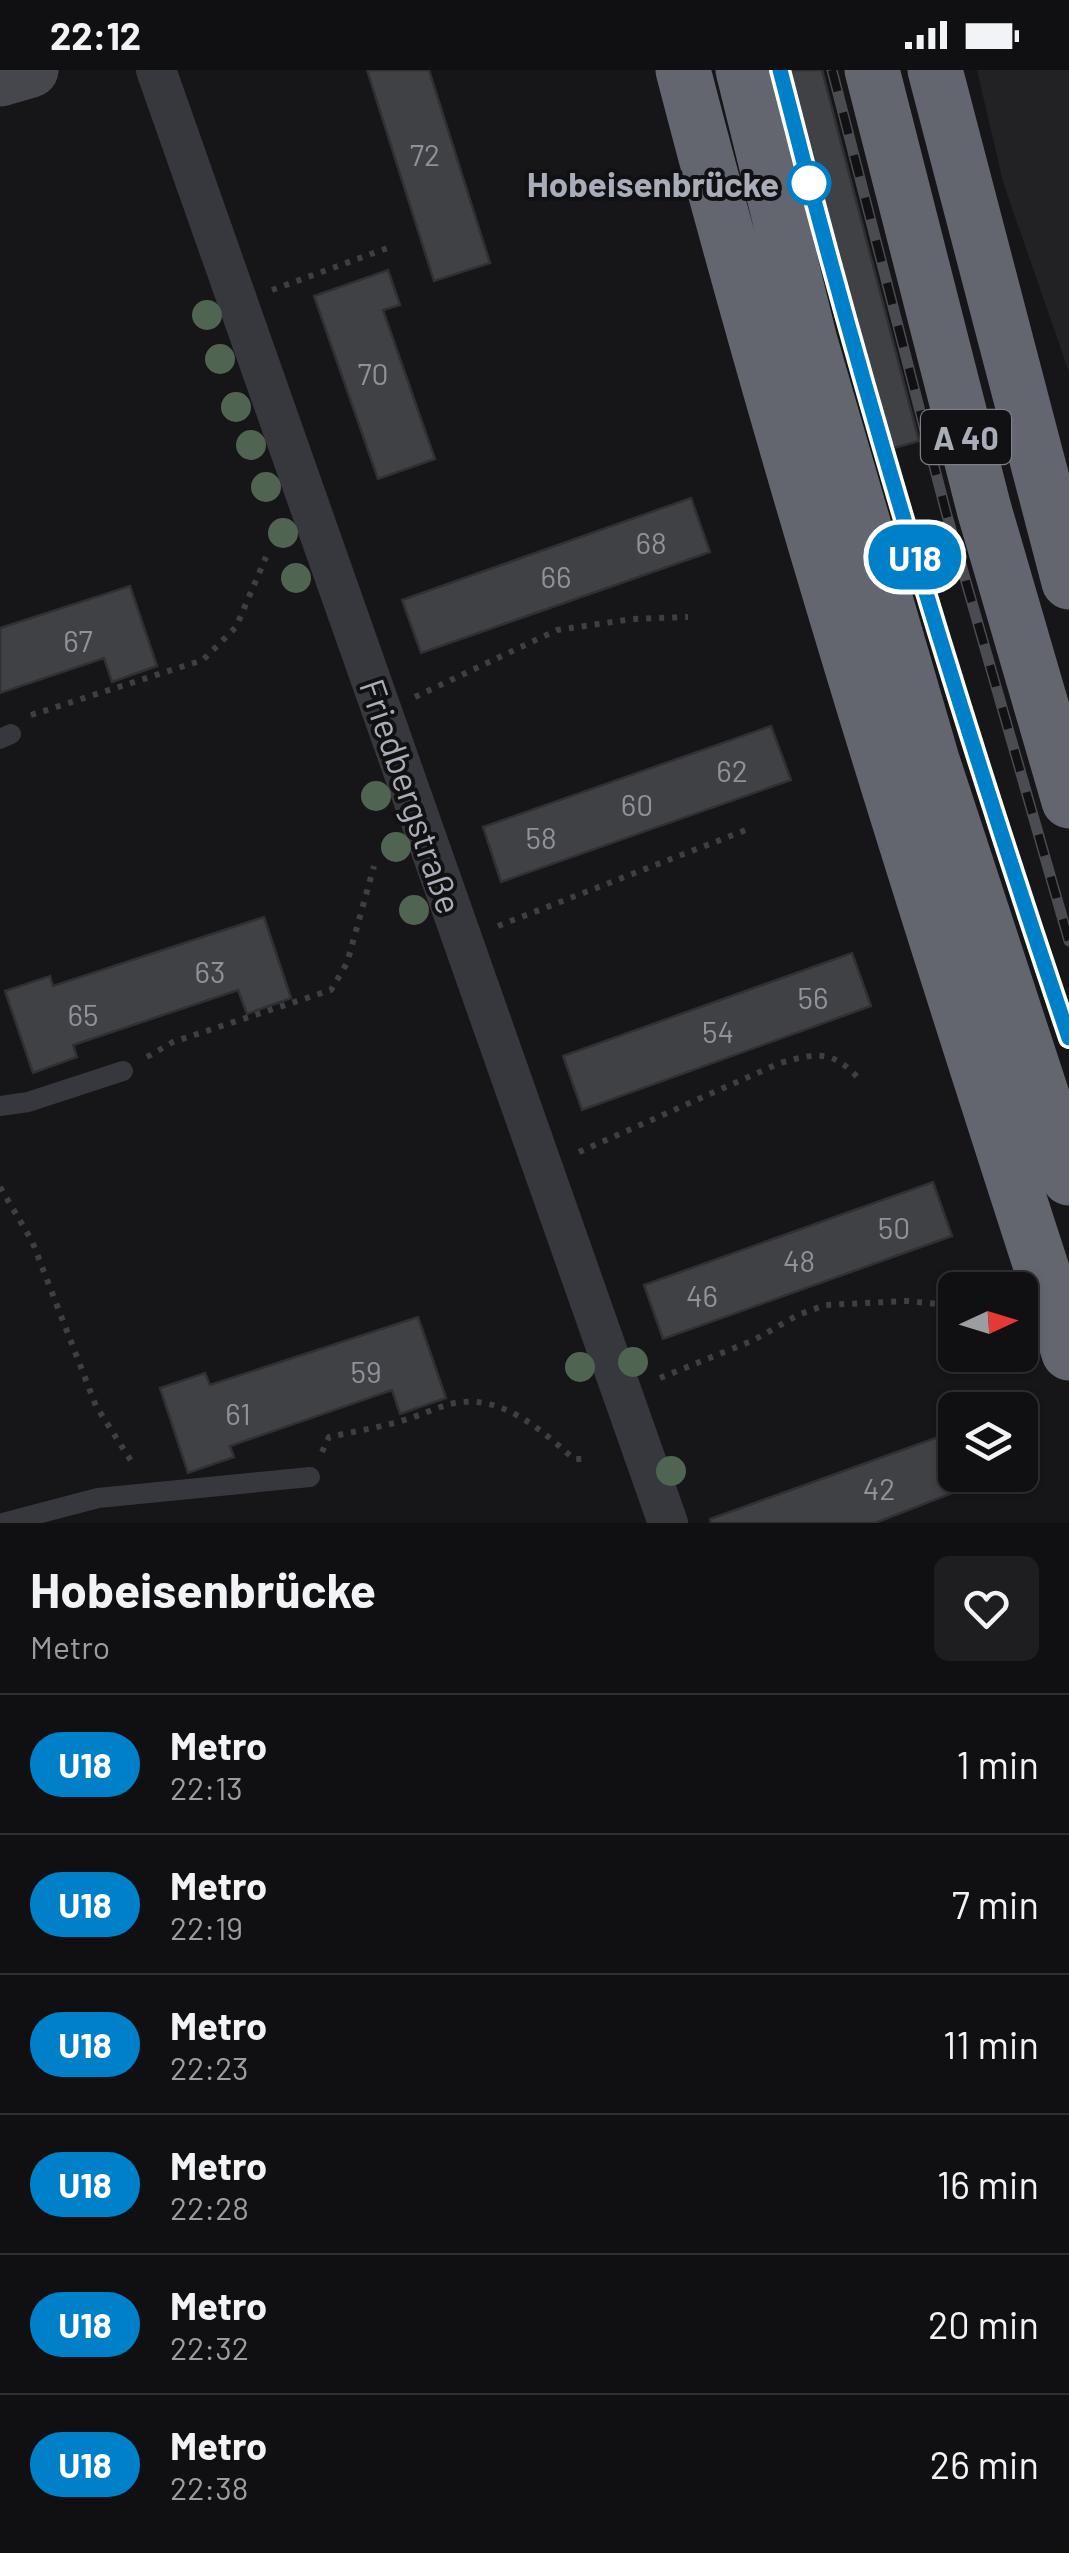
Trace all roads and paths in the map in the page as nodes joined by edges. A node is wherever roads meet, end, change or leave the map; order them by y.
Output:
1 (31, 70) edge
2 (156, 70) edge
3 (744, 70) edge
4 (872, 70) edge
5 (935, 70) edge
6 (680, 76) edge
7 (0, 79) edge
8 (393, 246) dead end
9 (262, 294) dead end
10 (266, 557) dead end
11 (1069, 582) edge
12 (688, 617) dead end
13 (406, 702) dead end
14 (6, 736) edge
15 (1069, 801) edge
16 (751, 828) dead end
17 (374, 866) dead end
18 (488, 930) dead end
19 (122, 1072) joint
20 (860, 1079) dead end
21 (0, 1106) edge
22 (568, 1156) dead end
23 (1069, 1178) edge
24 (0, 1188) edge
25 (938, 1304) edge
26 (1069, 1353) edge
27 (650, 1383) dead end
28 (584, 1459) dead end
29 (310, 1477) joint
30 (148, 1492) junction
31 (3, 1523) edge
32 (668, 1523) edge

1 - 7 main road
2 - 32 street, Friedbergstraße
3 - 23 highway
4 - 15 highway, A 40
5 - 11 highway
6 - 26 highway
8 - 9 path
10 - 14 path
12 - 13 path
16 - 18 path
17 - 19 path
19 - 21 lane
20 - 22 path
24 - 30 path
25 - 27 path
28 - 29 path
29 - 30 lane
30 - 31 lane

